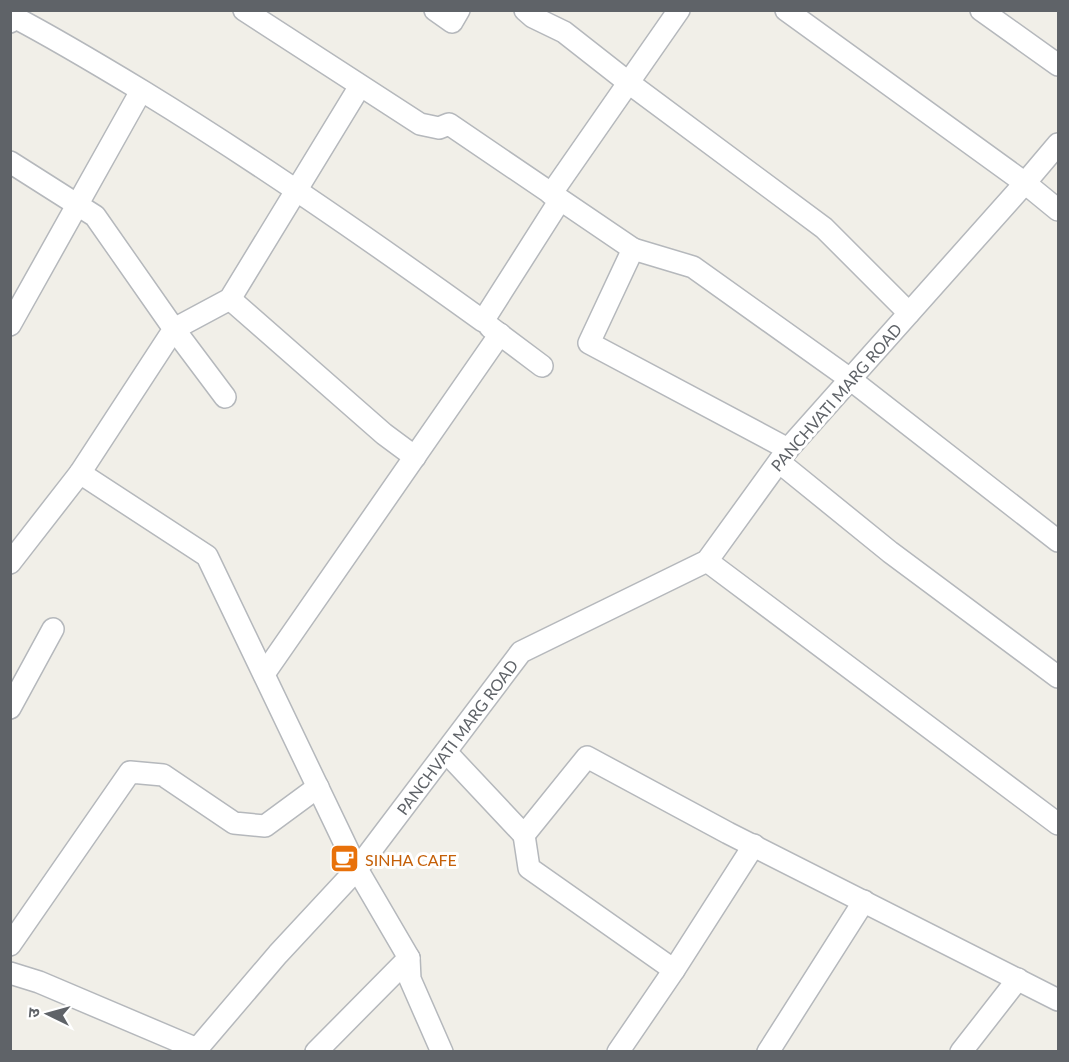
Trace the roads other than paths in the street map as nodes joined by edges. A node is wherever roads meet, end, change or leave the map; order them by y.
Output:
1 (244, 10) edge
2 (435, 10) edge
3 (459, 10) edge
4 (525, 10) edge
5 (679, 10) edge
6 (786, 10) edge
7 (981, 10) edge
8 (10, 22) edge
9 (1059, 65) edge
10 (629, 83) junction
11 (360, 86) junction
12 (141, 91) junction
13 (1059, 144) edge
14 (10, 162) edge
15 (1025, 183) junction
16 (296, 190) junction
17 (556, 197) junction
18 (78, 205) junction
19 (1059, 210) edge
20 (633, 249) junction
21 (230, 299) junction
22 (909, 313) junction
23 (483, 321) junction
24 (10, 325) edge
25 (174, 329) junction
26 (500, 334) junction
27 (542, 366) dead end
28 (850, 379) junction
29 (225, 397) dead end
30 (784, 455) junction
31 (415, 457) junction
32 (80, 473) junction
33 (1059, 541) edge
34 (707, 561) junction
35 (10, 563) edge
36 (53, 629) dead end
37 (264, 674) junction
38 (1059, 677) edge
39 (10, 708) edge
40 (446, 752) junction
41 (318, 787) junction
42 (1059, 824) edge
43 (524, 835) junction
44 (753, 845) junction
45 (357, 869) junction
46 (864, 901) junction
47 (10, 945) edge
48 (410, 958) junction
49 (674, 970) junction
50 (10, 974) edge
51 (1018, 979) junction
52 (1059, 1000) edge
53 (198, 1051) edge
54 (316, 1052) edge
55 (442, 1052) edge
56 (618, 1052) edge
57 (768, 1052) edge
58 (960, 1052) edge

1 - 11 street
2 - 3 street
4 - 10 street
5 - 10 street
6 - 15 street
7 - 9 street
8 - 12 street
10 - 17 street
10 - 22 street
11 - 16 street
11 - 17 street
12 - 16 street
12 - 18 street
13 - 15 street, PANCHVATI MARG ROAD
14 - 18 street
15 - 19 street
15 - 22 street, PANCHVATI MARG ROAD
16 - 21 street
16 - 23 street
17 - 20 street
17 - 23 street
18 - 24 street
18 - 25 street
20 - 28 street
20 - 30 street
21 - 25 street
21 - 31 street
22 - 28 street, PANCHVATI MARG ROAD
23 - 26 street
25 - 29 street
25 - 32 street
26 - 27 street
26 - 31 street
28 - 30 street, PANCHVATI MARG ROAD
28 - 33 street
30 - 34 street, PANCHVATI MARG ROAD
30 - 38 street
31 - 37 street
32 - 35 street
32 - 37 street
34 - 40 street, PANCHVATI MARG ROAD
34 - 42 street
36 - 39 street
37 - 41 street
40 - 43 street
40 - 45 street, PANCHVATI MARG ROAD
41 - 45 street
41 - 47 street
43 - 44 street
43 - 49 street
44 - 46 street
44 - 49 street
45 - 48 street
45 - 53 street, PANCHVATI MARG ROAD
46 - 51 street
46 - 57 street
48 - 54 street
48 - 55 street
49 - 56 street
50 - 53 street
51 - 52 street
51 - 58 street

